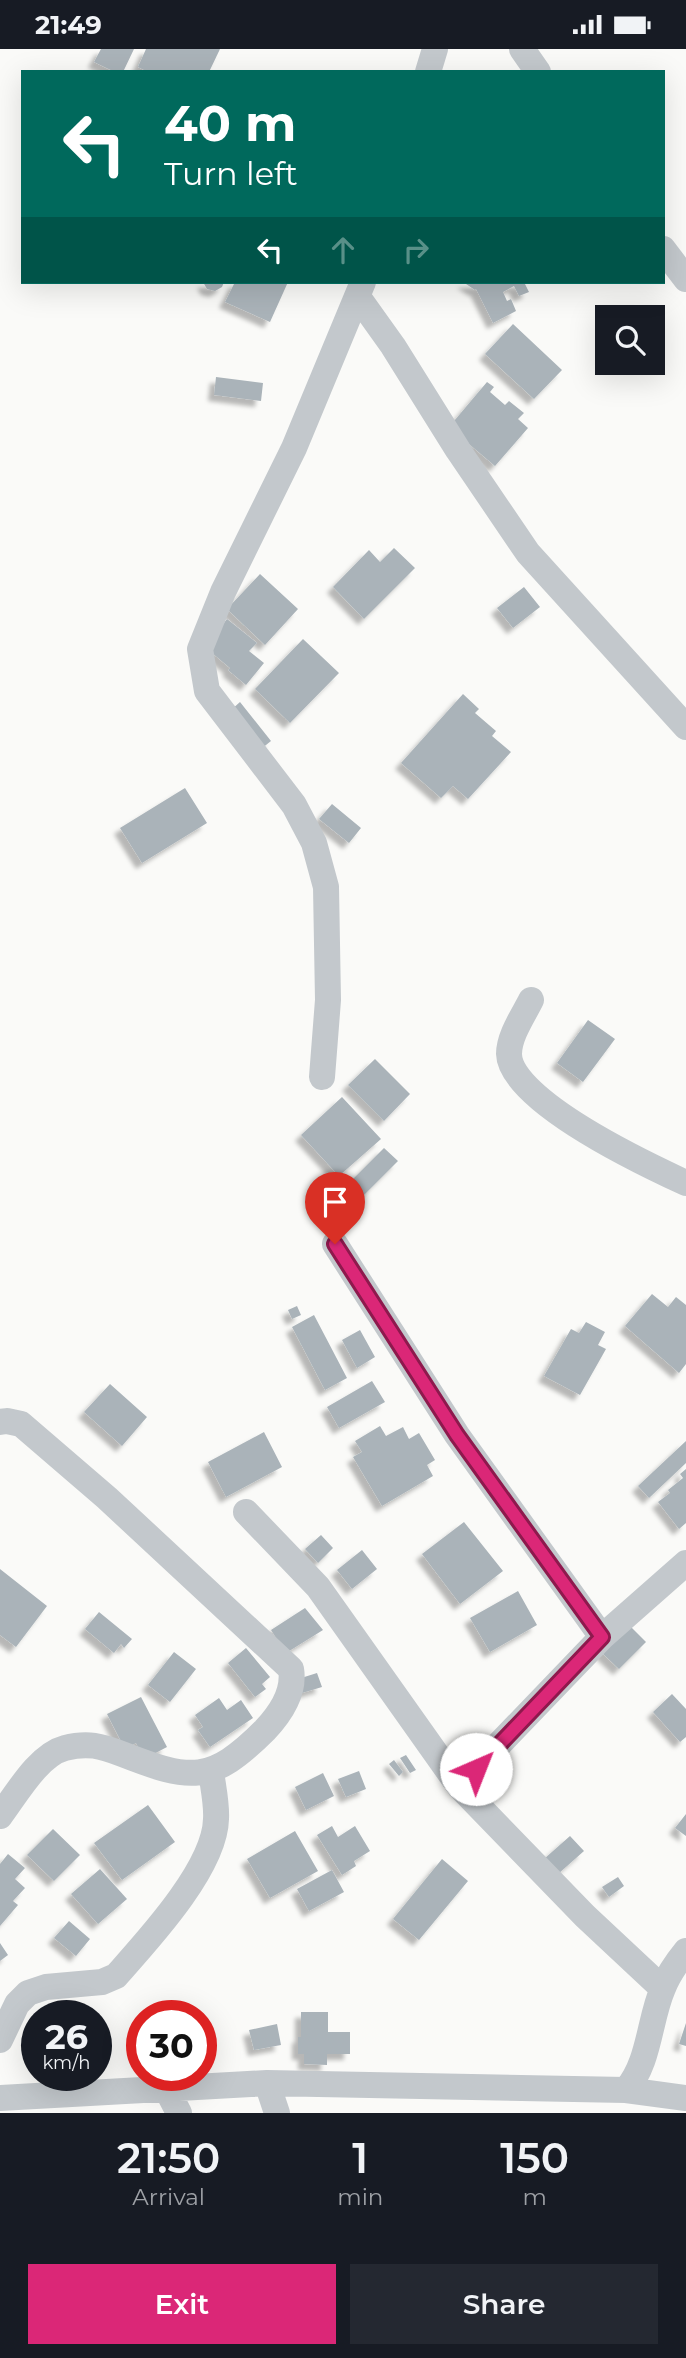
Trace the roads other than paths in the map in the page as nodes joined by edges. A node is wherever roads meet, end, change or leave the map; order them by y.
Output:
1 (435, 49) edge
2 (522, 49) edge
3 (429, 70) edge
4 (537, 70) edge
5 (665, 252) edge
6 (686, 279) edge
7 (361, 289) edge
8 (686, 727) edge
9 (531, 1000) dead end
10 (322, 1077) dead end
11 (686, 1183) edge
12 (335, 1244) dead end
13 (0, 1422) edge
14 (246, 1512) dead end
15 (686, 1563) edge
16 (602, 1637) junction
17 (211, 1771) junction
18 (459, 1786) junction
19 (0, 1817) edge
20 (686, 1951) edge
21 (662, 1989) junction
22 (0, 2040) edge
23 (267, 2083) junction
24 (217, 2085) edge
25 (126, 2090) edge
26 (626, 2090) junction
27 (167, 2091) edge
28 (0, 2098) edge
29 (686, 2098) edge
30 (178, 2113) edge
31 (277, 2113) edge

1 - 3 street
2 - 4 street
5 - 6 street
7 - 8 street
7 - 10 street
9 - 11 street
12 - 16 street
13 - 17 street
14 - 18 street
15 - 16 street
16 - 18 street
17 - 19 street
17 - 22 street
18 - 21 street
20 - 21 street
21 - 26 street
23 - 24 street
23 - 26 street
23 - 31 street
25 - 28 street
26 - 29 street
27 - 30 street

